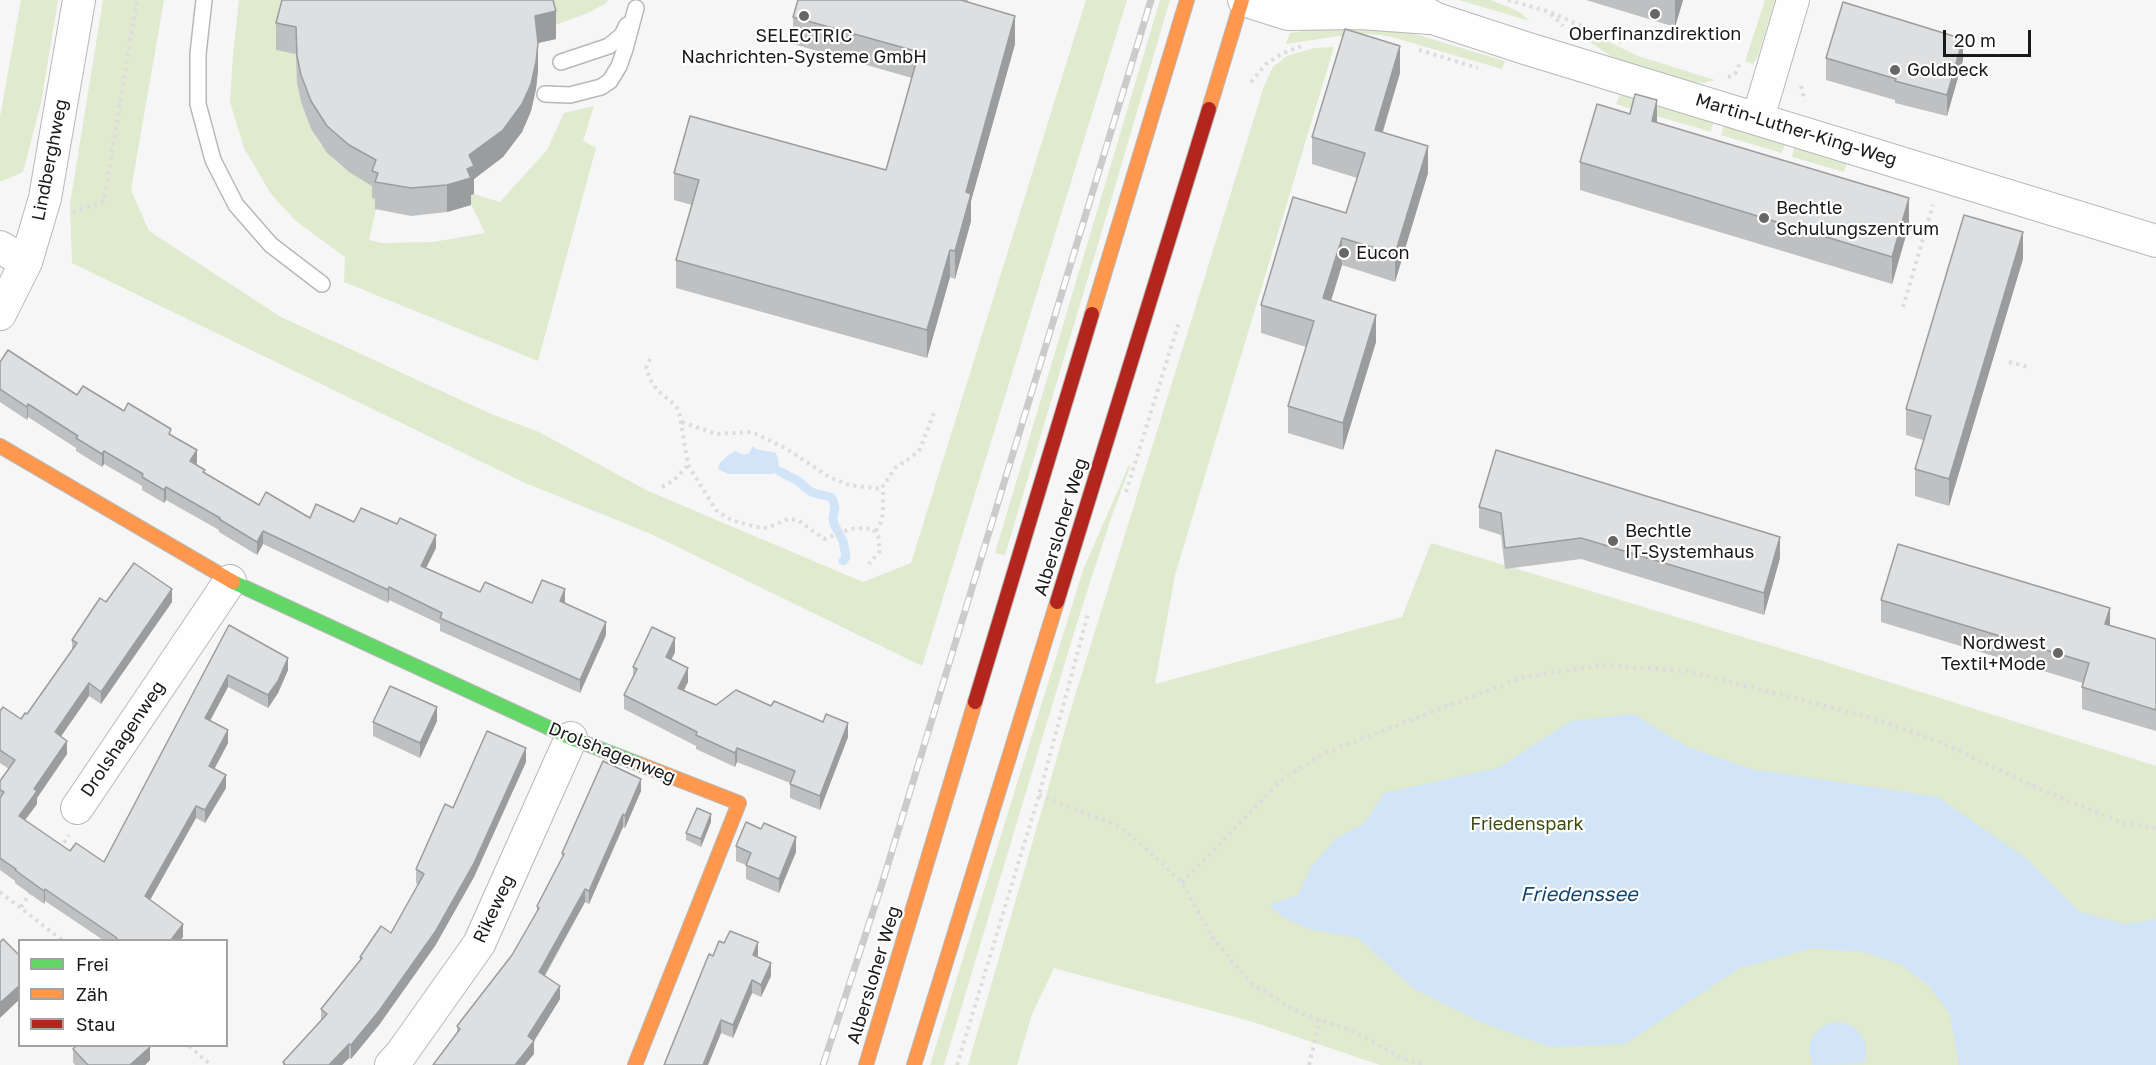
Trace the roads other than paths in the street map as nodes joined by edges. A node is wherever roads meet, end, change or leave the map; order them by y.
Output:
1 (79, 0) edge
2 (204, 0) edge
3 (1187, 0) edge
4 (1243, 0) edge
5 (1403, 0) edge
6 (1793, 0) edge
7 (636, 4) edge
8 (1436, 19) junction
9 (561, 62) dead end
10 (545, 94) dead end
11 (1758, 118) junction
12 (2156, 241) edge
13 (0, 247) edge
14 (26, 262) junction
15 (321, 284) dead end
16 (0, 314) edge
17 (0, 446) edge
18 (230, 580) junction
19 (571, 738) junction
20 (77, 808) road end
21 (391, 1065) edge
22 (635, 1065) edge
23 (866, 1065) edge
24 (914, 1065) edge

1 - 14 street, Lindberghweg
2 - 15 lane
3 - 23 main road, Albersloher Weg
4 - 8 street, Martin-Luther-King-Weg
4 - 24 main road, Albersloher Weg
5 - 8 street, Martin-Luther-King-Weg
6 - 11 street
7 - 9 lane
7 - 10 lane
8 - 11 street, Martin-Luther-King-Weg
11 - 12 street, Martin-Luther-King-Weg
13 - 14 street
14 - 16 street, Lindberghweg
17 - 18 main road, Drolshagenweg
18 - 19 main road, Drolshagenweg
18 - 20 street, Drolshagenweg
19 - 21 street, Rikeweg
19 - 22 main road, Drolshagenweg

